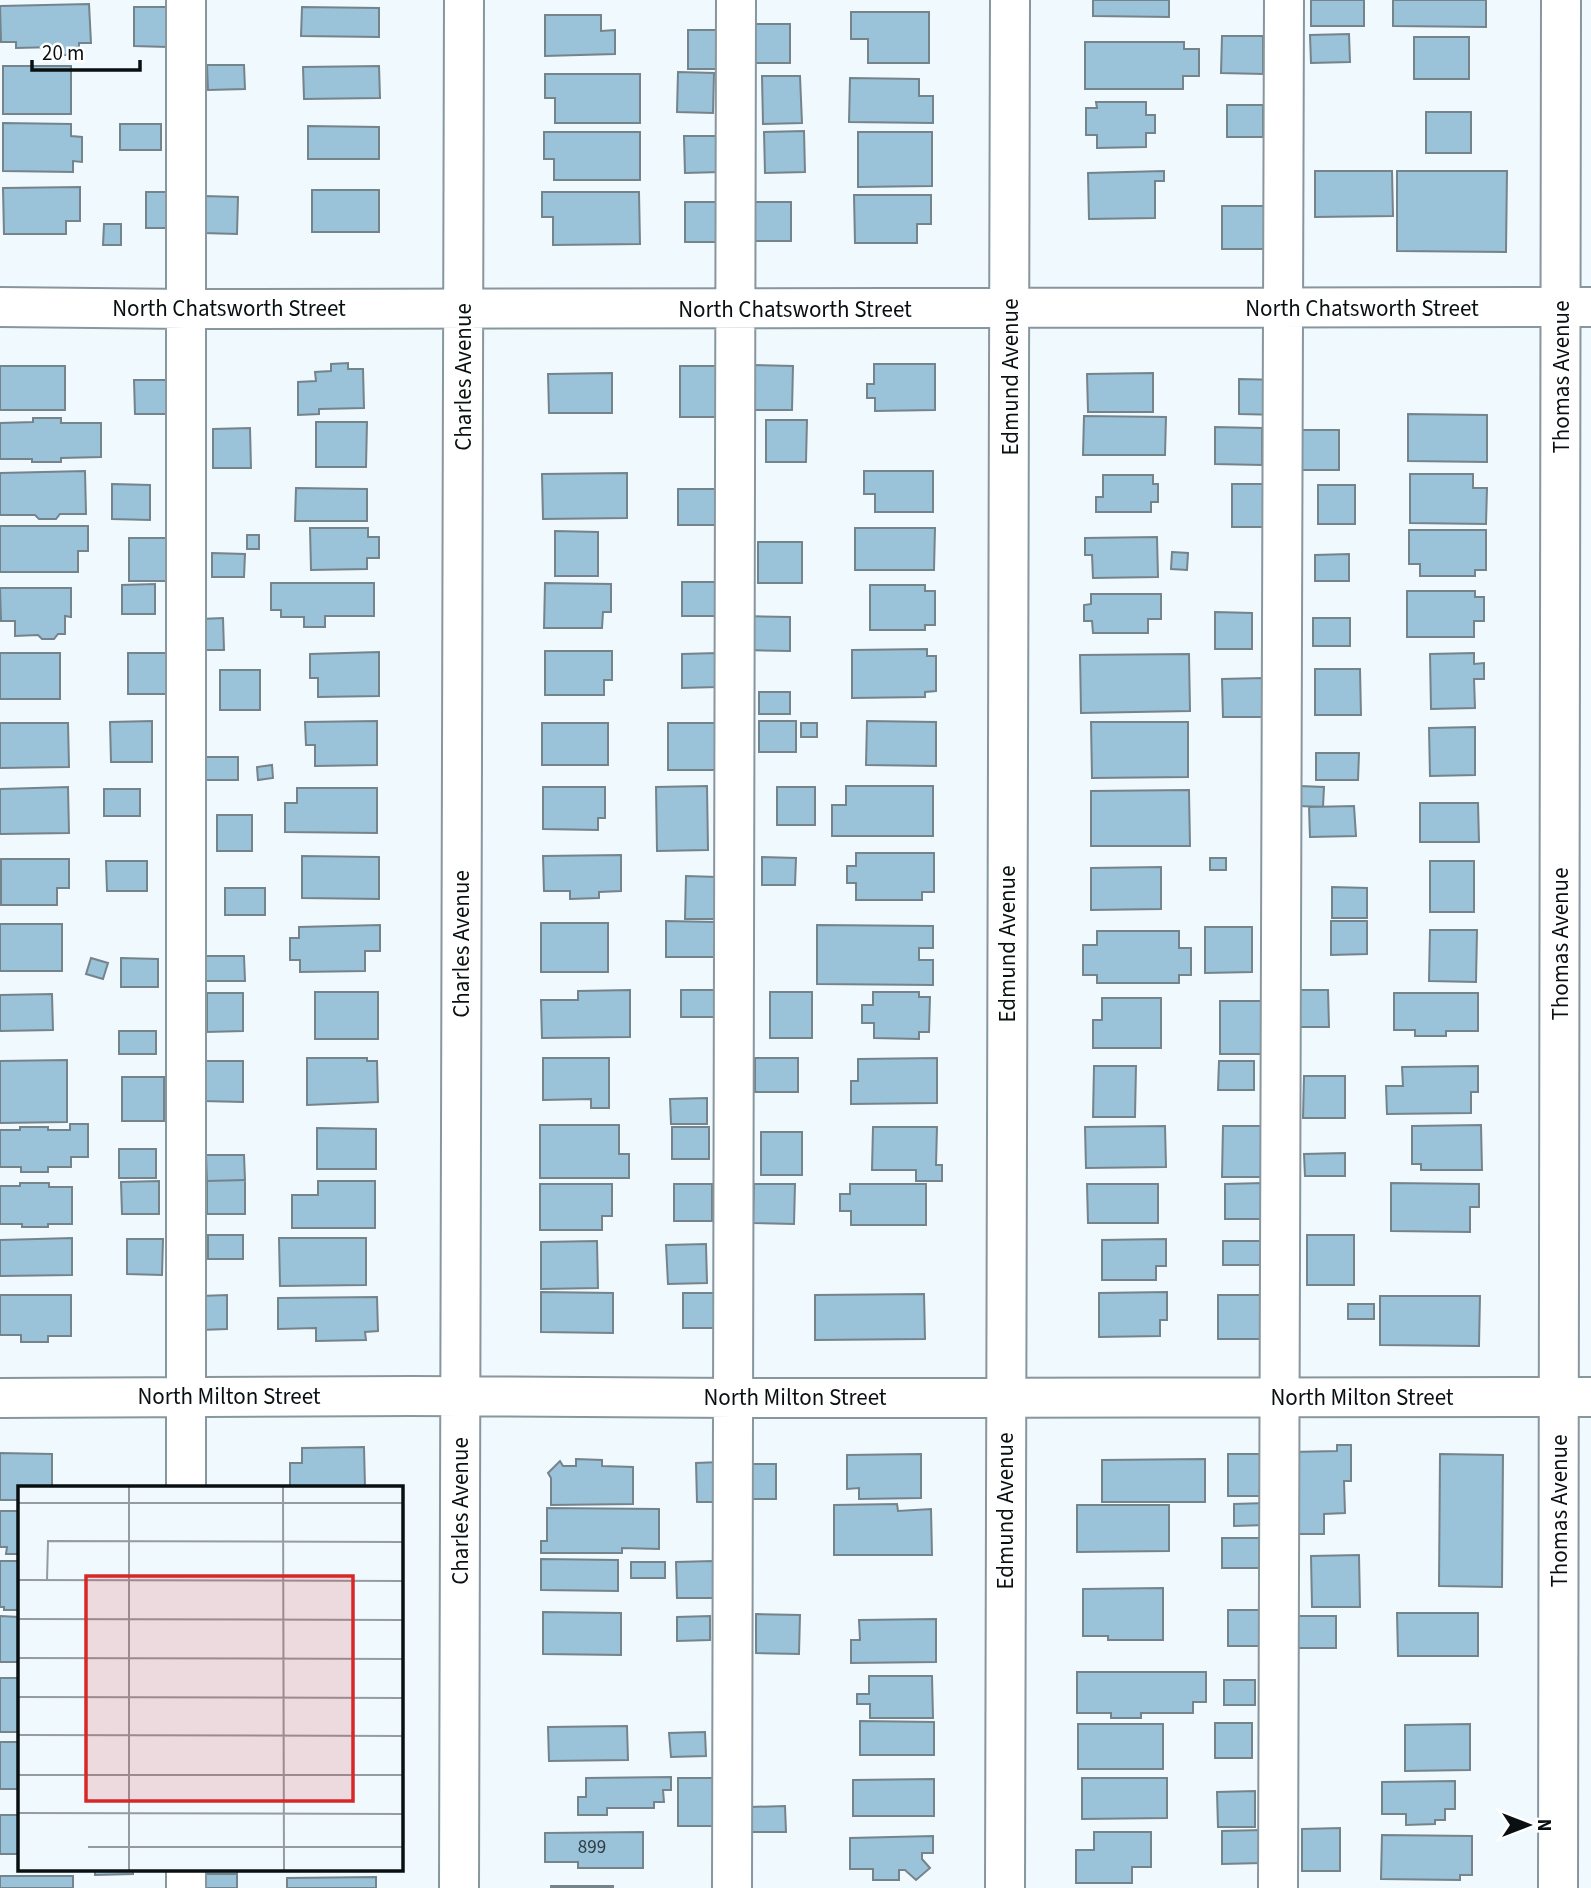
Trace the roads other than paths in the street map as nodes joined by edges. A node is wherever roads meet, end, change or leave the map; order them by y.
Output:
1 (186, 0) edge
2 (464, 0) edge
3 (736, 0) edge
4 (1010, 0) edge
5 (1284, 0) edge
6 (1561, 0) edge
7 (0, 307) edge
8 (1576, 307) edge
9 (463, 308) junction
10 (1010, 308) junction
11 (187, 309) junction
12 (735, 309) junction
13 (1283, 309) junction
14 (187, 1396) junction
15 (461, 1396) junction
16 (1006, 1396) junction
17 (1280, 1397) junction
18 (1575, 1397) edge
19 (0, 1398) edge
20 (735, 1398) junction
21 (186, 1486) edge
22 (186, 1870) edge
23 (186, 1888) edge
24 (459, 1888) edge
25 (732, 1888) edge
26 (1005, 1888) edge
27 (1278, 1888) edge
28 (1558, 1888) edge

1 - 11 street
2 - 9 street, Charles Avenue
3 - 12 street
4 - 10 street, Edmund Avenue
5 - 13 street
6 - 8 street, Thomas Avenue
7 - 11 street, North Chatsworth Street
8 - 13 street, North Chatsworth Street
8 - 18 street, Thomas Avenue
9 - 11 street, North Chatsworth Street
9 - 12 street, North Chatsworth Street
9 - 15 street, Charles Avenue
10 - 12 street, North Chatsworth Street
10 - 13 street, North Chatsworth Street
10 - 16 street, Edmund Avenue
11 - 14 street
12 - 20 street
13 - 17 street
14 - 15 street, North Milton Street
14 - 19 street, North Milton Street
14 - 21 street
15 - 20 street, North Milton Street
15 - 24 street, Charles Avenue
16 - 17 street, North Milton Street
16 - 20 street, North Milton Street
16 - 26 street, Edmund Avenue
17 - 18 street, North Milton Street
17 - 27 street
18 - 28 street, Thomas Avenue
20 - 25 street
22 - 23 street

